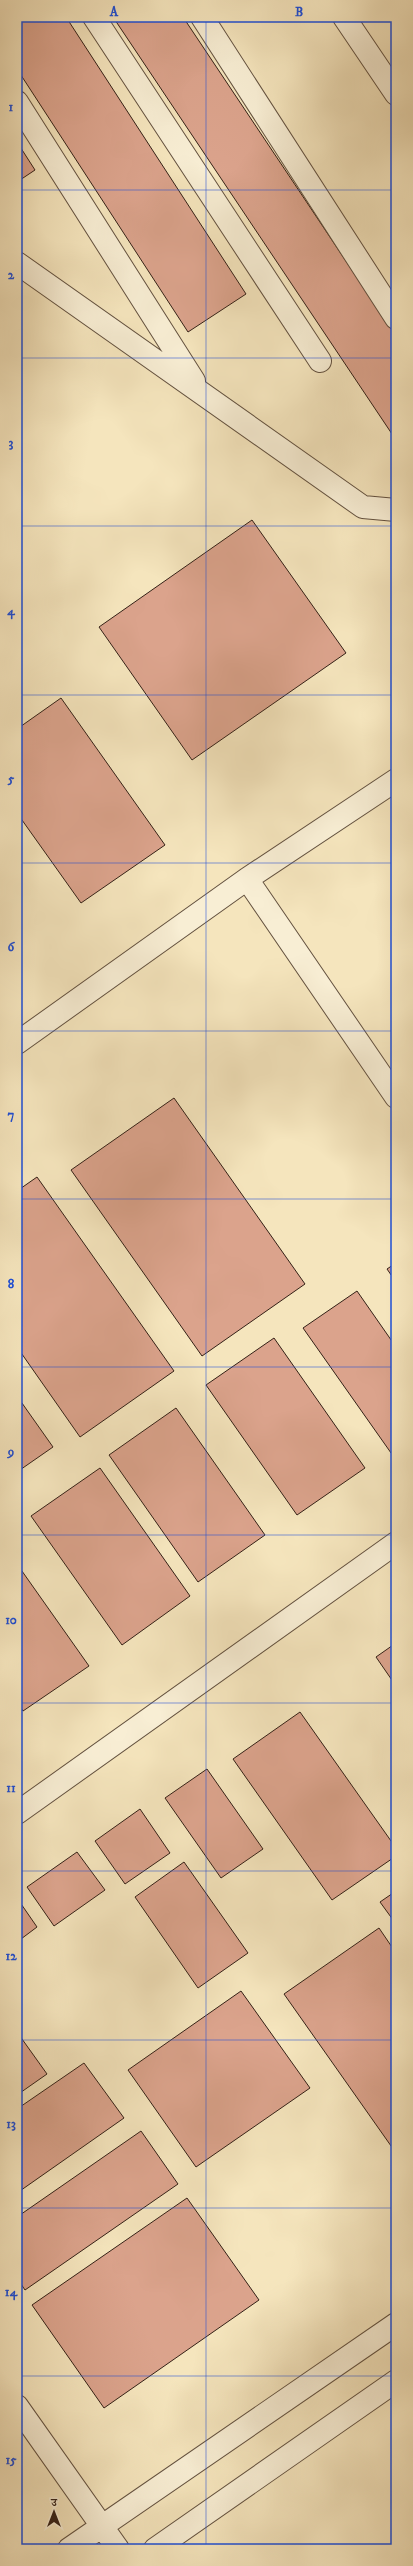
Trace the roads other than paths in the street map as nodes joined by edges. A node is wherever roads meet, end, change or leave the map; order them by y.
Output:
1 (94, 17) edge
2 (202, 17) edge
3 (344, 17) edge
4 (396, 94) edge
5 (17, 102) edge
6 (17, 263) edge
7 (396, 318) edge
8 (320, 361) dead end
9 (200, 391) junction
10 (396, 510) edge
11 (396, 780) edge
12 (247, 879) junction
13 (17, 1043) edge
14 (396, 1097) edge
15 (396, 1543) edge
16 (17, 1813) edge
17 (396, 2324) edge
18 (396, 2381) edge
19 (17, 2406) edge
20 (102, 2526) junction
21 (70, 2549) edge
22 (118, 2549) edge
23 (155, 2549) edge

1 - 8 street
2 - 7 street
3 - 4 street
5 - 9 street
6 - 9 street
9 - 10 street
11 - 12 street
12 - 13 street
12 - 14 street
15 - 16 street
17 - 20 street
18 - 23 street
19 - 20 street
20 - 21 street
20 - 22 street

